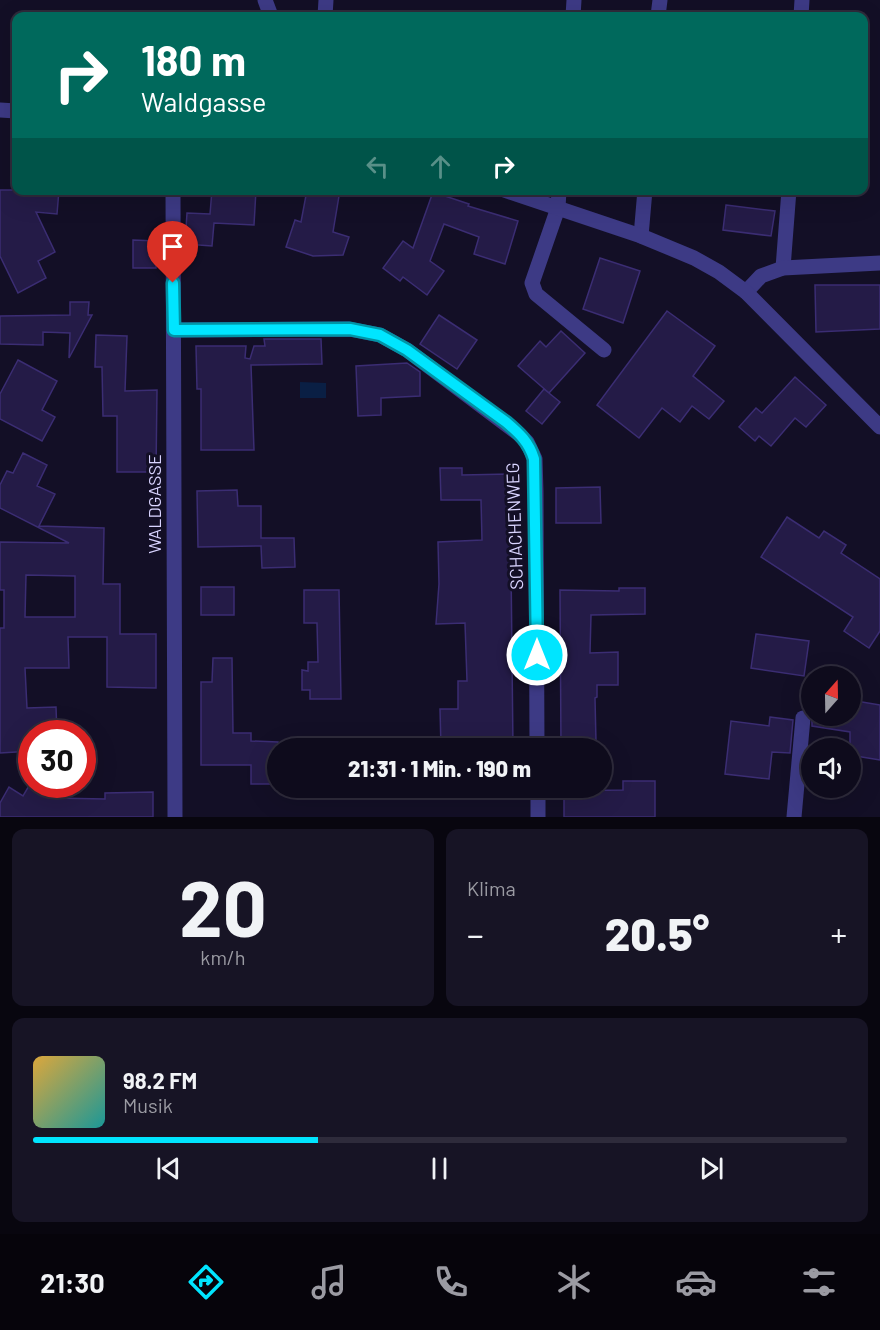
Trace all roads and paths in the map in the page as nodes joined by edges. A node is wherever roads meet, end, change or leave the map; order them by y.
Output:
1 (172, 195) edge
2 (519, 195) edge
3 (559, 195) edge
4 (645, 195) edge
5 (789, 195) edge
6 (558, 208) junction
7 (641, 236) junction
8 (880, 263) edge
9 (783, 268) junction
10 (746, 292) junction
11 (174, 330) junction
12 (604, 350) dead end
13 (880, 426) edge
14 (802, 726) edge
15 (537, 738) edge
16 (538, 798) edge
17 (175, 817) edge
18 (538, 817) edge
19 (794, 817) edge

1 - 11 street, WALDGASSE
2 - 6 street
3 - 6 street
4 - 7 street
5 - 9 street
6 - 7 street
6 - 12 street
7 - 10 street
8 - 9 street
9 - 10 street
10 - 13 street
11 - 15 street, SCHACHENWEG
11 - 17 street, WALDGASSE
14 - 19 street
16 - 18 street

